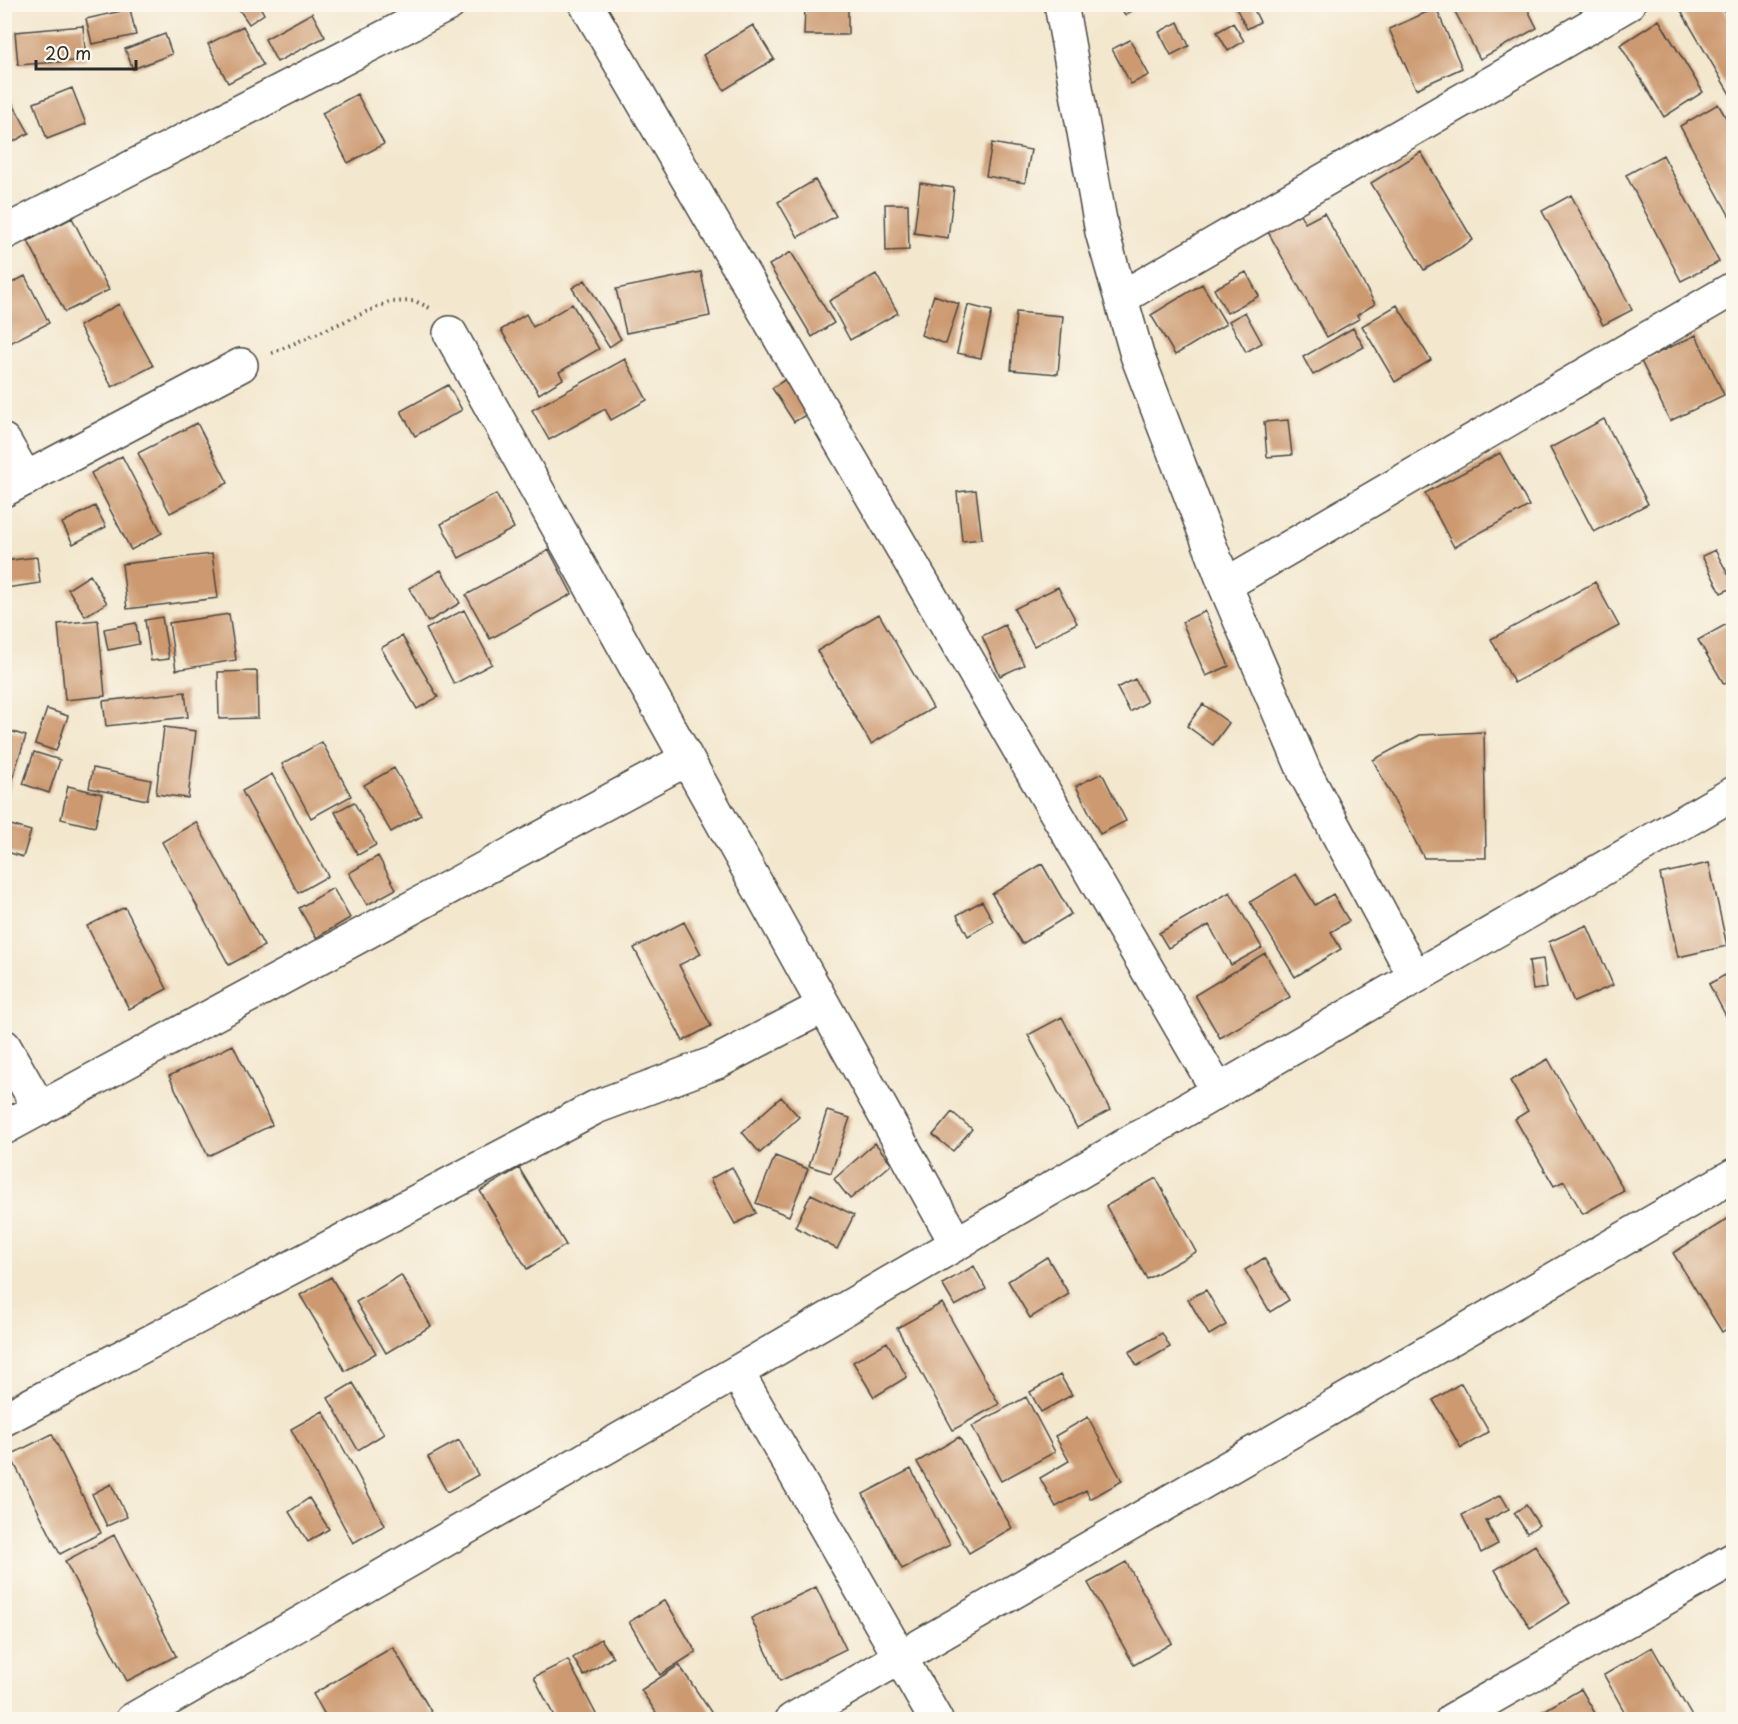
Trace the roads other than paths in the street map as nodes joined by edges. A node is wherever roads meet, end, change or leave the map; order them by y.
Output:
1 (449, 4) edge
2 (586, 4) edge
3 (1061, 4) edge
4 (1628, 4) edge
5 (4, 233) edge
6 (1734, 288) edge
7 (1121, 298) junction
8 (450, 333) road end
9 (241, 365) road end
10 (4, 441) edge
11 (15, 484) edge
12 (1225, 585) junction
13 (687, 759) junction
14 (1734, 793) edge
15 (1415, 977) junction
16 (824, 1006) junction
17 (4, 1046) edge
18 (1218, 1090) junction
19 (40, 1109) junction
20 (4, 1128) edge
21 (1734, 1175) edge
22 (956, 1243) junction
23 (737, 1372) junction
24 (4, 1419) edge
25 (1734, 1558) edge
26 (900, 1657) junction
27 (132, 1719) edge
28 (792, 1719) edge
29 (936, 1719) edge
30 (1452, 1719) edge

1 - 5 street
2 - 18 street
3 - 7 street
4 - 7 street
6 - 12 street
7 - 12 street
8 - 13 street
9 - 11 street
10 - 11 street
12 - 15 street
13 - 16 street
13 - 19 street
14 - 15 street
15 - 18 street
16 - 22 street
16 - 24 street
17 - 19 street
18 - 22 street
19 - 20 street
21 - 26 street
22 - 23 street
23 - 26 street
23 - 27 street
25 - 30 street
26 - 28 street
26 - 29 street

